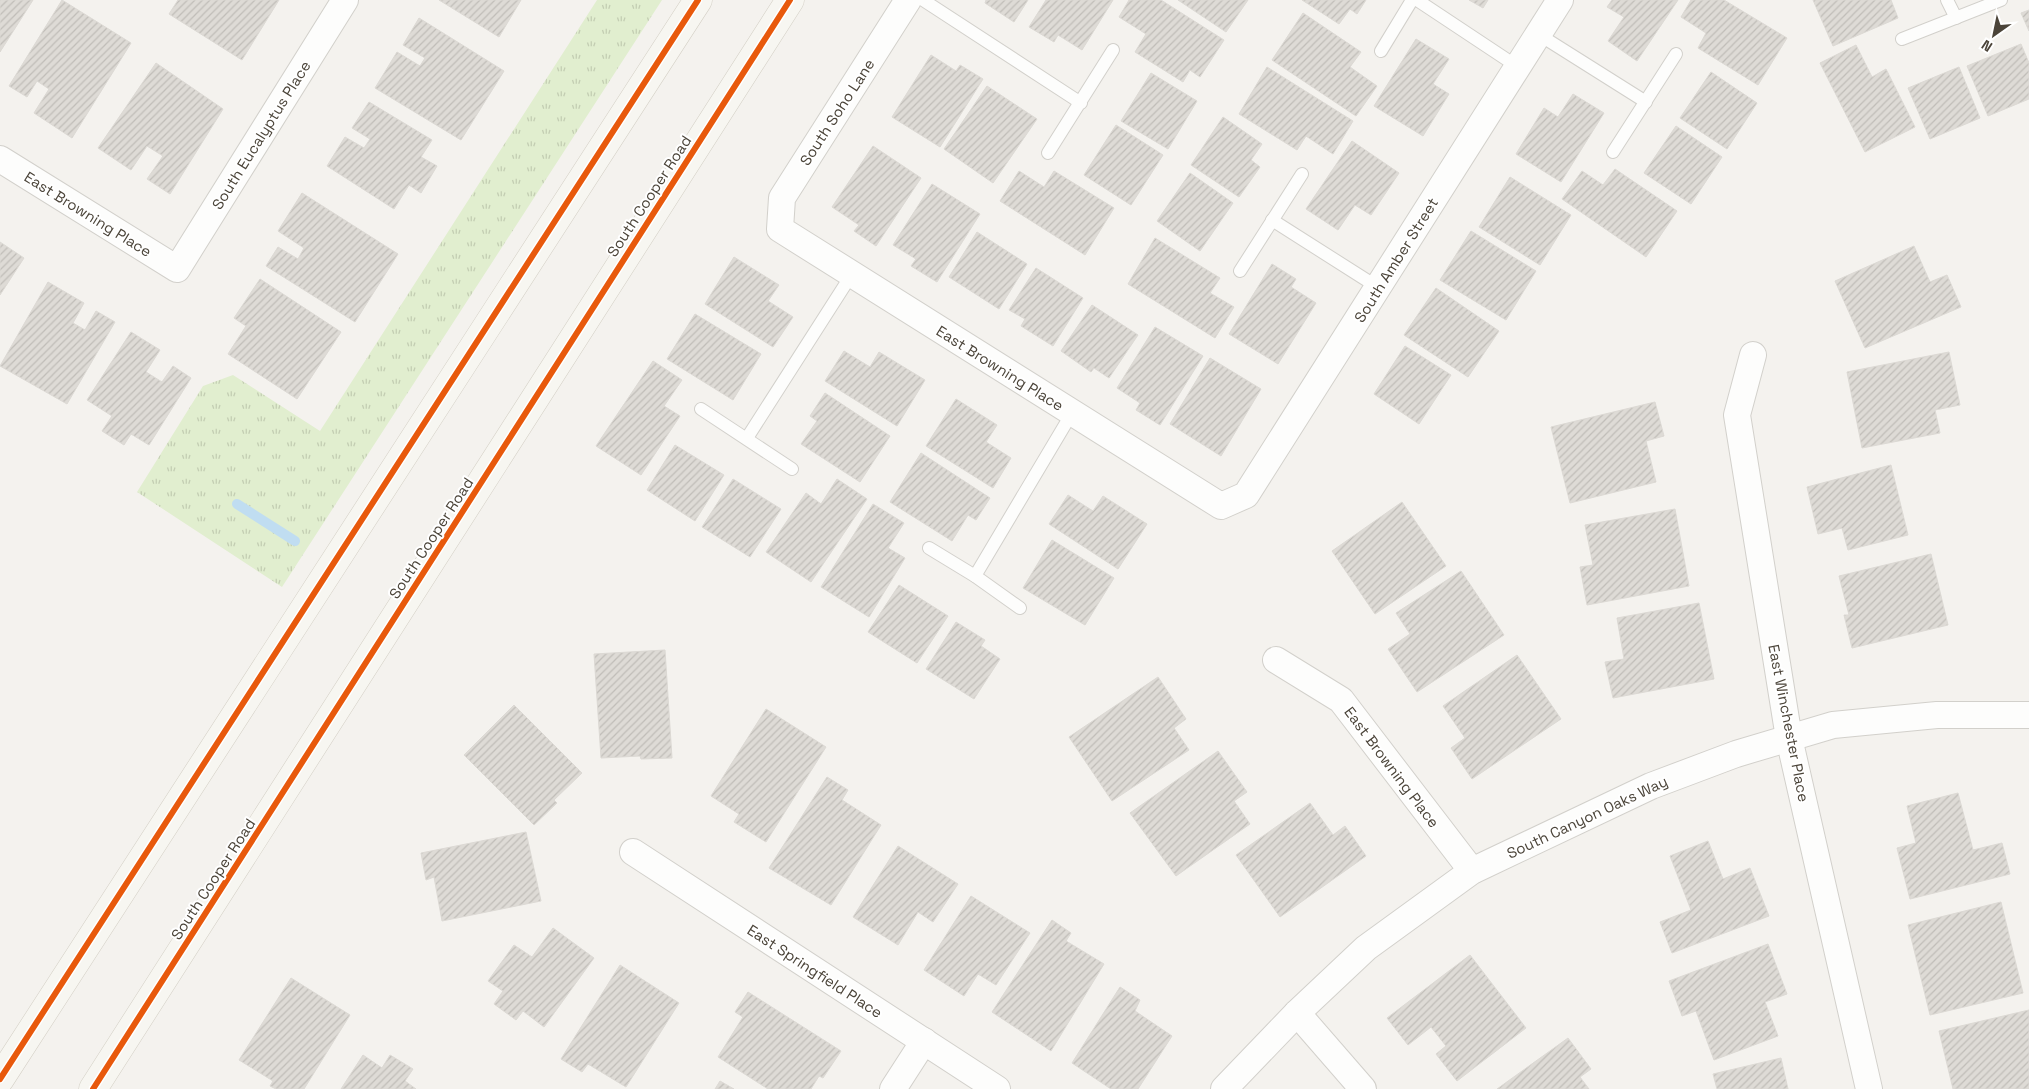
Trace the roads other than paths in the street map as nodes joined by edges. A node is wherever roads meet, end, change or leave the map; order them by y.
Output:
1 (345, 0) edge
2 (698, 0) edge
3 (790, 0) edge
4 (908, 0) edge
5 (923, 0) edge
6 (1412, 0) edge
7 (1417, 0) edge
8 (1560, 0) edge
9 (1947, 0) edge
10 (2001, 0) edge
11 (1956, 18) junction
12 (1538, 34) junction
13 (1902, 39) dead end
14 (1114, 50) dead end
15 (1381, 51) dead end
16 (1676, 54) dead end
17 (1518, 67) junction
18 (1081, 102) junction
19 (1646, 102) junction
20 (1613, 152) dead end
21 (1048, 153) dead end
22 (0, 160) edge
23 (1302, 174) dead end
24 (1272, 220) junction
25 (780, 229) joint
26 (177, 269) joint
27 (1240, 271) dead end
28 (852, 274) junction
29 (1378, 288) junction
30 (1753, 355) dead end
31 (701, 409) dead end
32 (1072, 413) junction
33 (747, 438) junction
34 (792, 469) dead end
35 (1221, 506) joint
36 (928, 548) dead end
37 (975, 576) junction
38 (1020, 608) dead end
39 (1276, 660) dead end
40 (2029, 715) edge
41 (1788, 738) junction
42 (633, 852) dead end
43 (1472, 871) junction
44 (1297, 1013) junction
45 (924, 1042) junction
46 (0, 1079) edge
47 (94, 1089) edge
48 (894, 1089) edge
49 (997, 1089) edge
50 (1224, 1089) edge
51 (1363, 1089) edge
52 (1869, 1089) edge

1 - 26 street, South Eucalyptus Place
2 - 46 main road
3 - 47 main road, South Cooper Road
4 - 25 street, South Soho Lane
5 - 18 lane
6 - 15 lane
7 - 17 lane
8 - 12 street, South Amber Street
9 - 11 lane
10 - 11 lane
11 - 13 lane
12 - 17 street, South Amber Street
12 - 19 lane
14 - 18 lane
16 - 19 lane
17 - 29 street, South Amber Street
18 - 21 lane
19 - 20 lane
22 - 26 street, East Browning Place
23 - 24 lane
24 - 27 lane
24 - 29 lane
25 - 28 street, East Browning Place
28 - 32 street, East Browning Place
28 - 33 lane
29 - 35 street, South Amber Street
30 - 41 street, East Winchester Place
31 - 33 lane
32 - 35 street, East Browning Place
32 - 37 lane
33 - 34 lane
36 - 37 lane
37 - 38 lane
39 - 43 street, East Browning Place
40 - 41 street, South Canyon Oaks Way
41 - 43 street, South Canyon Oaks Way
41 - 52 street, East Winchester Place
42 - 45 street, East Springfield Place
43 - 44 street, South Canyon Oaks Way
44 - 50 street, South Canyon Oaks Way
44 - 51 street
45 - 48 street
45 - 49 street, East Springfield Place

